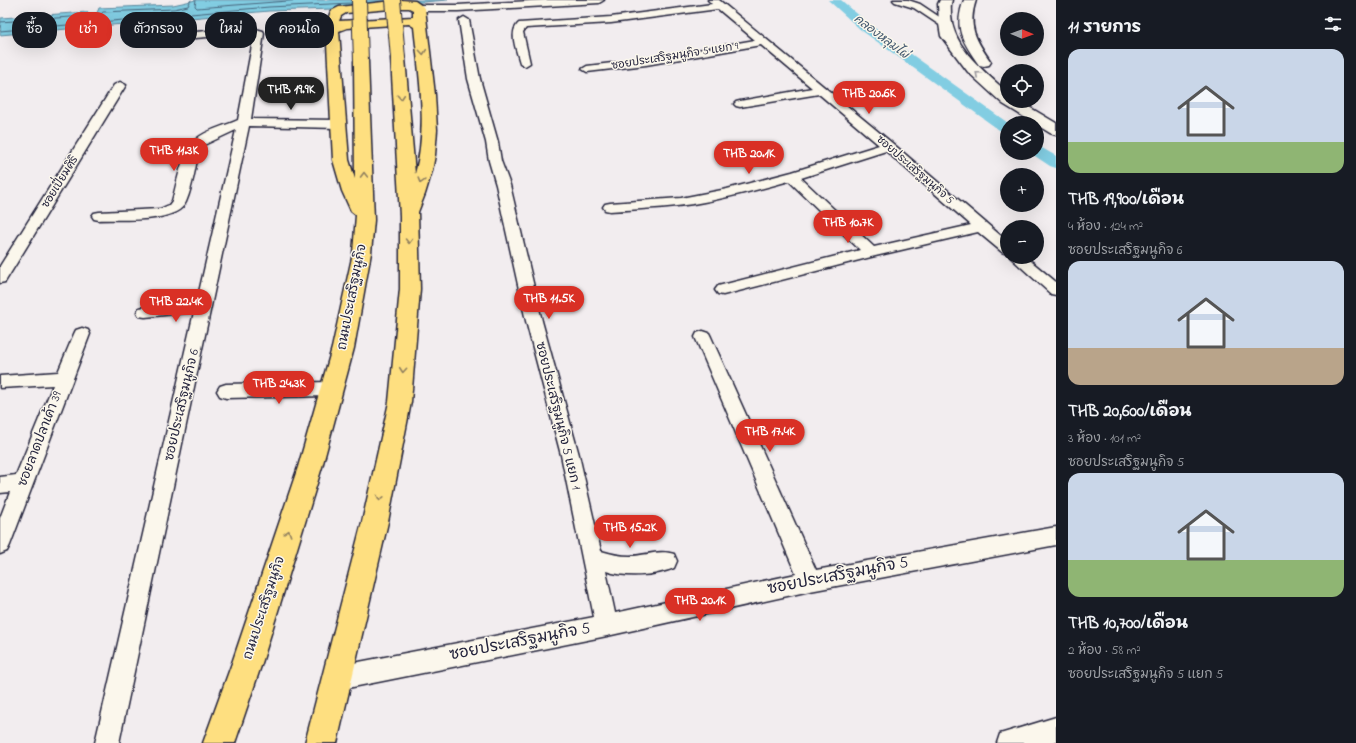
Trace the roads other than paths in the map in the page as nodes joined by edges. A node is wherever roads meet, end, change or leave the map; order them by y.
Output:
1 (359, 0) edge
2 (393, 0) edge
3 (599, 0) edge
4 (898, 0) edge
5 (946, 0) edge
6 (970, 0) edge
7 (716, 3) edge
8 (461, 14) junction
9 (420, 18) junction
10 (945, 24) junction
11 (197, 35) edge
12 (763, 42) junction
13 (525, 63) dead end
14 (587, 69) dead end
15 (1000, 77) edge
16 (120, 85) dead end
17 (821, 90) junction
18 (1000, 94) edge
19 (740, 104) dead end
20 (1020, 108) edge
21 (1043, 108) edge
22 (1056, 116) edge
23 (244, 122) junction
24 (338, 124) junction
25 (1056, 130) edge
26 (888, 146) junction
27 (792, 177) junction
28 (610, 207) dead end
29 (99, 216) dead end
30 (409, 216) junction
31 (365, 220) junction
32 (980, 227) junction
33 (1000, 243) edge
34 (871, 252) junction
35 (1025, 264) edge
36 (0, 278) edge
37 (724, 290) dead end
38 (1056, 290) edge
39 (204, 306) junction
40 (145, 312) dead end
41 (82, 334) dead end
42 (703, 337) dead end
43 (64, 378) junction
44 (0, 382) edge
45 (332, 389) junction
46 (226, 390) dead end
47 (23, 482) junction
48 (0, 485) edge
49 (1056, 536) edge
50 (0, 545) edge
51 (591, 557) junction
52 (667, 561) dead end
53 (810, 580) junction
54 (606, 625) junction
55 (247, 663) junction
56 (335, 690) junction
57 (1056, 729) edge
58 (107, 743) edge
59 (219, 743) edge
60 (224, 743) edge
61 (316, 743) edge
62 (321, 743) edge
63 (1009, 743) edge

31 -> 1 main road, ถนนประเสริฐมนูกิจ, bridge
2 -> 30 main road, bridge
3 - 8 street
4 - 10 street
5 - 10 main road
6 - 15 main road
7 - 12 street, ซอยประเสริฐมนูกิจ 5
7 - 13 street
8 - 9 street
8 - 9 street
8 - 51 street, ซอยประเสริฐมนูกิจ 5 แยก 1
9 - 24 main road
9 -> 30 main road
18 -> 10 main road
11 - 23 street, ซอยประเสริฐมนูกิจ 6
12 - 14 street, ซอยประเสริฐมนูกิจ 5 แยก 9
12 - 17 street, ซอยประเสริฐมนูกิจ 5
16 - 36 street, ซอยเปี่ยมศิริ
17 - 19 street
17 - 26 street, ซอยประเสริฐมนูกิจ 5
20 - 25 main road
21 - 22 main road
23 - 24 street
23 - 29 street
23 - 39 street, ซอยประเสริฐมนูกิจ 6
24 - 31 main road
26 - 27 street
26 - 32 street, ซอยประเสริฐมนูกิจ 5
27 - 28 street
27 - 34 street
30 -> 56 main road
31 - 45 main road, ถนนประเสริฐมนูกิจ
32 - 33 street, ซอยประเสริฐมนูกิจ 5
32 - 34 street
34 - 37 street
35 - 38 street
39 - 40 street
39 - 58 street, ซอยประเสริฐมนูกิจ 6
41 - 43 street, ซอยลาดปลาเค้า 39
42 - 53 street
43 - 44 street
43 - 47 street, ซอยลาดปลาเค้า 39
45 - 46 street
55 -> 45 main road, ถนนประเสริฐมนูกิจ
47 - 48 street
47 - 50 street, ซอยลาดปลาเค้า 39
49 - 53 street, ซอยประเสริฐมนูกิจ 5
51 - 52 street
51 - 54 street, ซอยประเสริฐมนูกิจ 5 แยก 1
53 - 54 street, ซอยประเสริฐมนูกิจ 5
54 - 56 street, ซอยประเสริฐมนูกิจ 5
55 - 59 main road, ถนนประเสริฐมนูกิจ
55 - 60 main road
56 - 61 main road
56 - 62 main road
57 - 63 street

